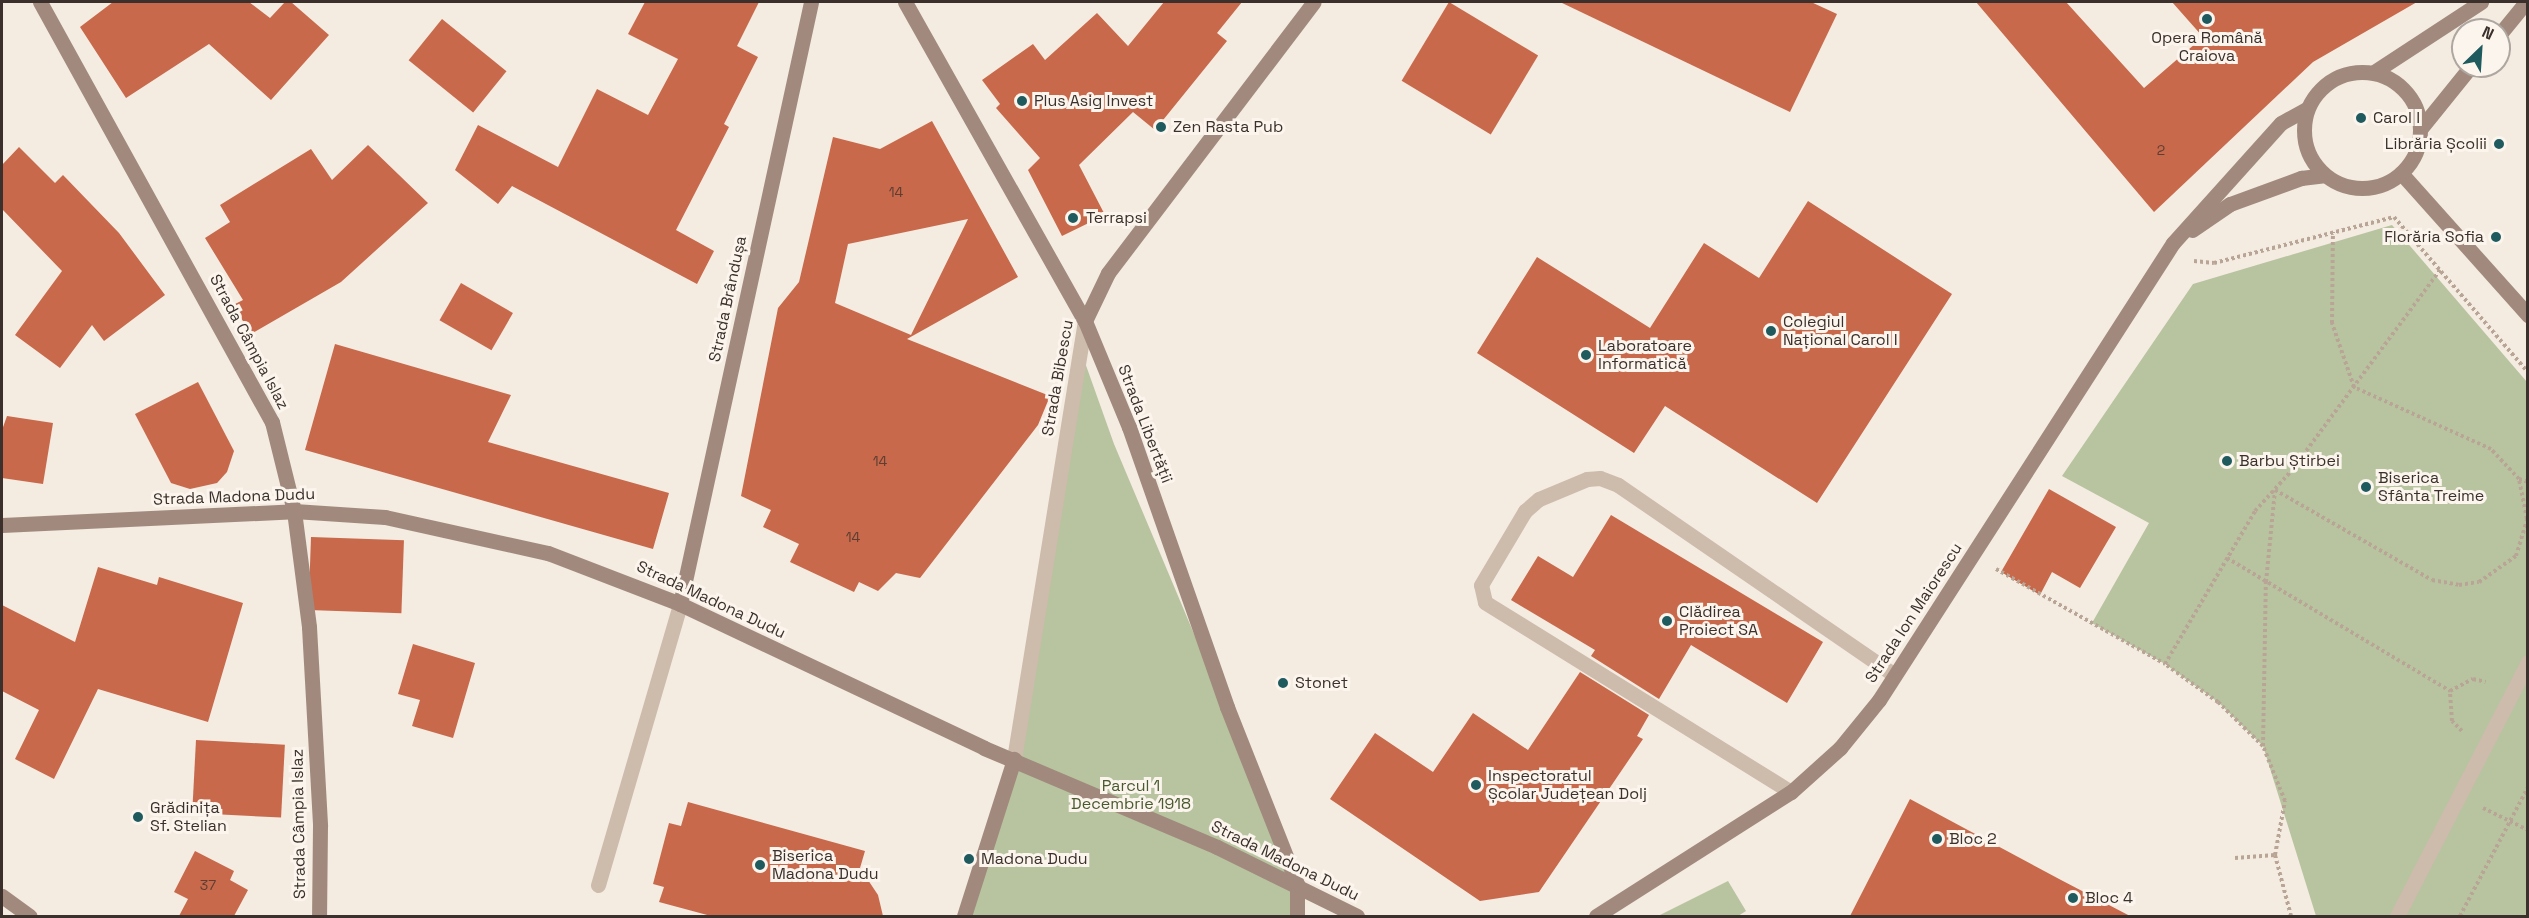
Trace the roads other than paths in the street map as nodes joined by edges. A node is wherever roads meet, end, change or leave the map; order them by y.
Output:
1 (40, 2) edge
2 (811, 2) edge
3 (905, 2) edge
4 (1314, 2) edge
5 (2481, 2) edge
6 (2526, 2) edge
7 (2511, 20) edge
8 (2374, 72) junction
9 (2461, 78) edge
10 (2306, 109) junction
11 (2421, 128) junction
12 (2401, 173) junction
13 (2324, 175) junction
14 (2173, 243) junction
15 (2528, 315) edge
16 (1085, 321) junction
17 (294, 511) junction
18 (2, 525) edge
19 (680, 604) junction
20 (2528, 662) edge
21 (1894, 675) junction
22 (1014, 759) junction
23 (1791, 792) junction
24 (1297, 884) junction
25 (598, 885) dead end
26 (2, 896) edge
27 (30, 916) edge
28 (319, 916) edge
29 (964, 916) edge
30 (1297, 916) edge
31 (1357, 916) edge
32 (1596, 916) edge
33 (2397, 916) edge

1 - 17 street, Strada Câmpia Islaz
2 - 19 street, Strada Brândușa
3 - 16 street, Strada Libertății
4 - 16 street, Strada Bibescu
5 - 8 street
6 - 7 street
8 - 10 street
8 - 11 street
9 - 11 street
10 - 13 street
10 - 14 street, Strada Ion Maiorescu
11 - 12 street
12 - 13 street
12 - 15 street
13 - 14 street, Strada Ion Maiorescu
14 - 21 street, Strada Ion Maiorescu
16 - 22 street, Strada Bibescu
16 - 24 street, Strada Libertății
17 - 18 street, Strada Madona Dudu
17 - 19 street, Strada Madona Dudu
17 - 28 street, Strada Câmpia Islaz
19 - 22 street, Strada Madona Dudu
19 - 25 street
20 - 33 street
21 - 23 street, Strada Ion Maiorescu
21 - 23 street
22 - 24 street, Strada Madona Dudu
22 - 29 street
23 - 32 street, Strada Ion Maiorescu
24 - 30 street
24 - 31 street, Strada Madona Dudu
26 - 27 street

